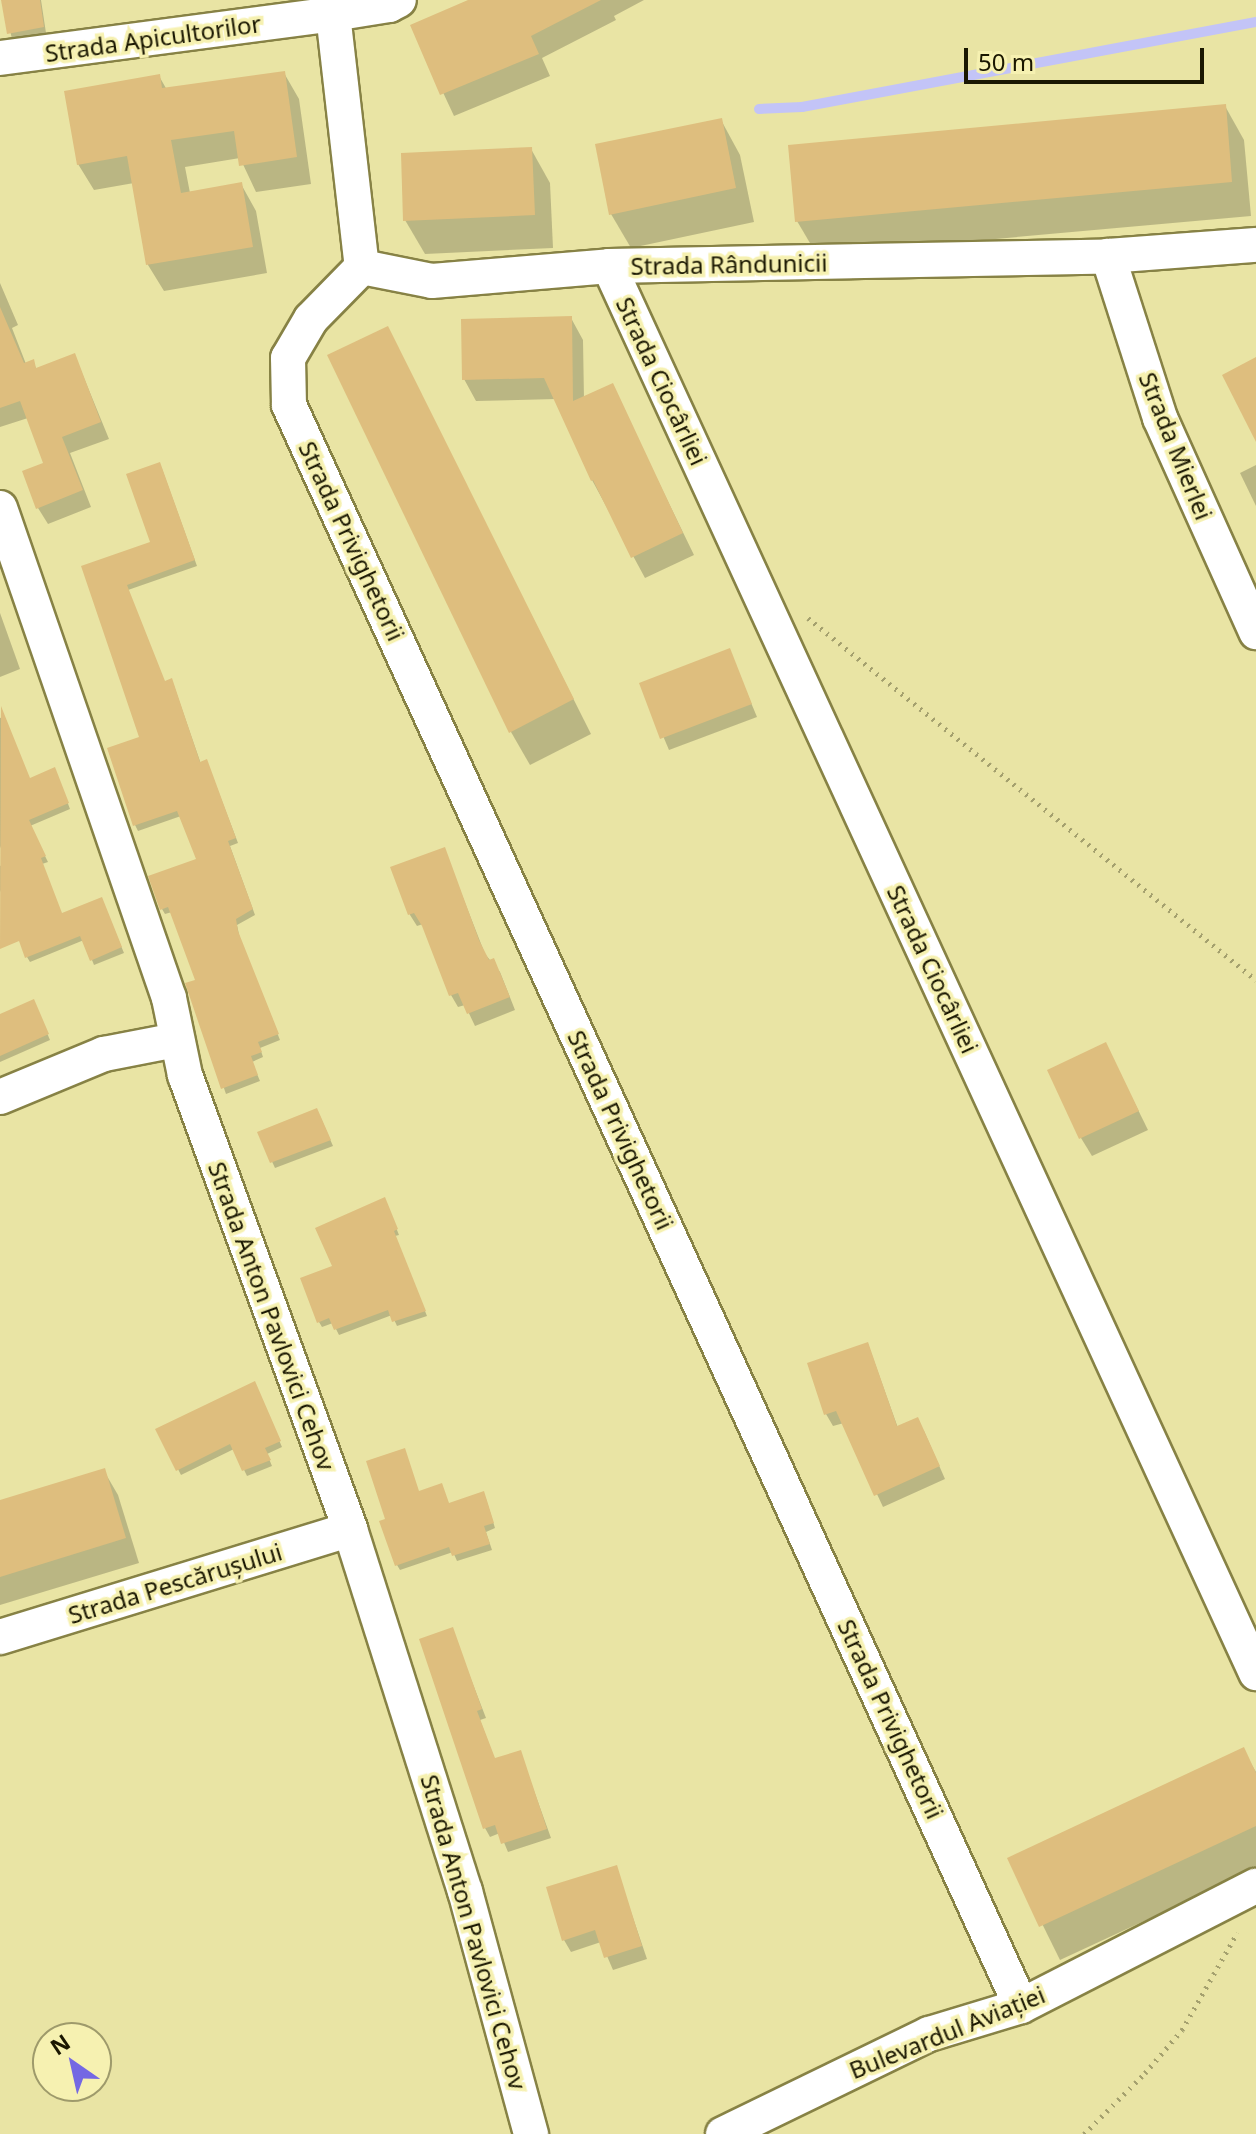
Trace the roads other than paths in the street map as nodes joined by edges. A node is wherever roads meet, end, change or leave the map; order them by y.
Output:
1 (399, 0) edge
2 (333, 14) junction
3 (0, 58) edge
4 (1256, 245) edge
5 (1108, 256) junction
6 (609, 266) junction
7 (362, 267) junction
8 (0, 508) edge
9 (1256, 632) edge
10 (176, 1040) junction
11 (0, 1097) edge
12 (350, 1529) junction
13 (0, 1637) edge
14 (1256, 1673) edge
15 (1256, 1886) edge
16 (1021, 2006) junction
17 (532, 2132) edge
18 (723, 2134) edge

1 - 2 street, Strada Apicultorilor
2 - 3 street, Strada Apicultorilor
2 - 7 street
4 - 5 street, Strada Rândunicii
5 - 6 street, Strada Rândunicii
5 - 9 street, Strada Mierlei
6 - 7 street, Strada Rândunicii
6 - 14 street, Strada Ciocârliei
7 - 16 street, Strada Privighetorii
8 - 10 street, Strada Anton Pavlovici Cehov
10 - 11 street
10 - 12 street, Strada Anton Pavlovici Cehov
12 - 13 street, Strada Pescărușului
12 - 17 street, Strada Anton Pavlovici Cehov
15 - 16 street, Bulevardul Aviației
16 - 18 street, Bulevardul Aviației

